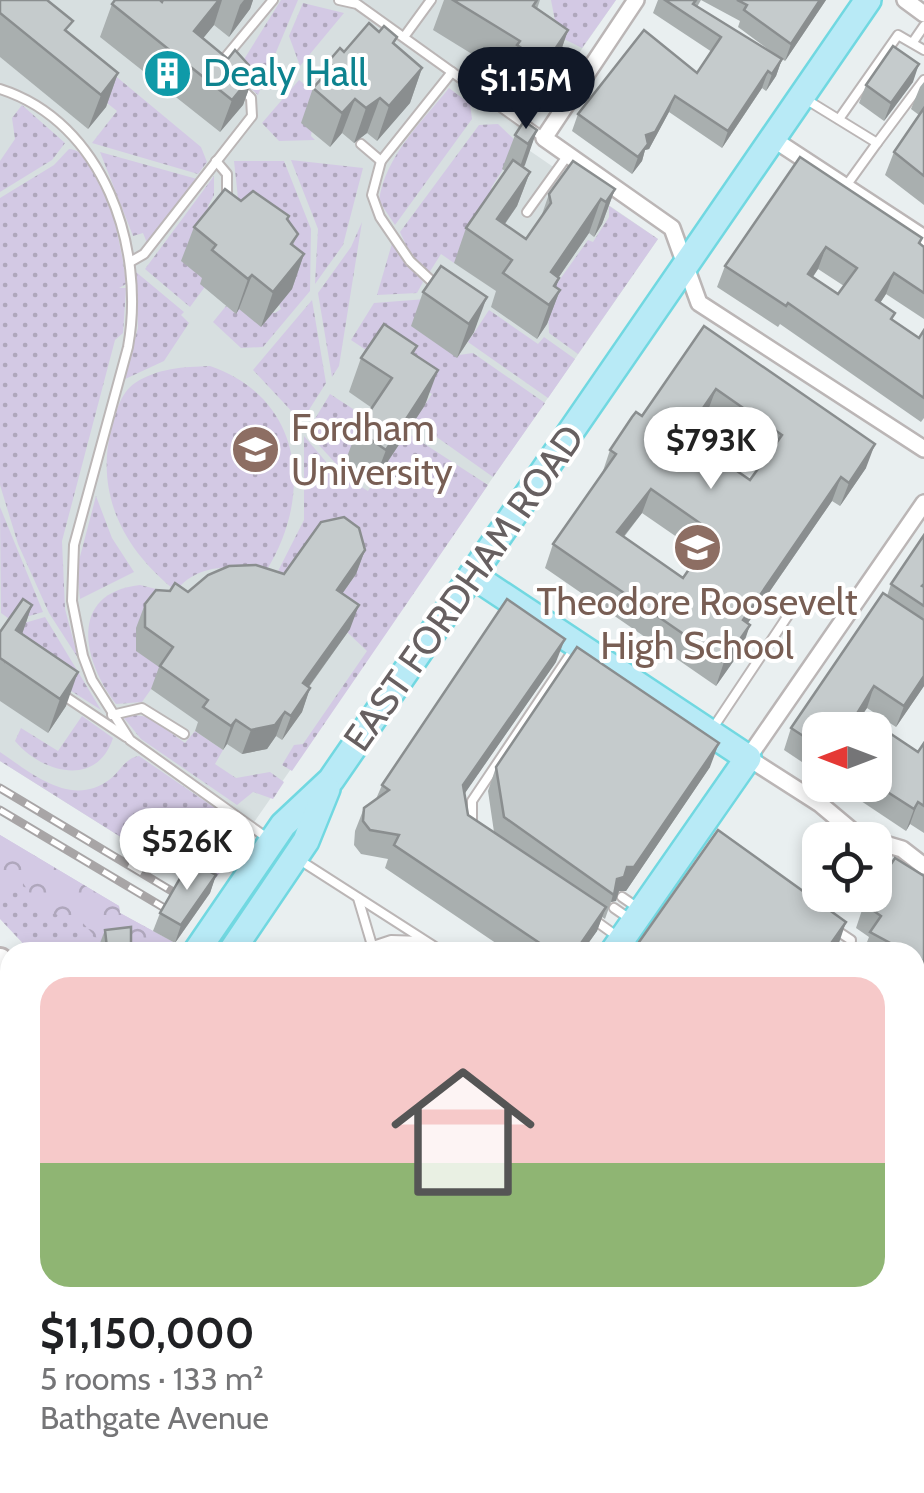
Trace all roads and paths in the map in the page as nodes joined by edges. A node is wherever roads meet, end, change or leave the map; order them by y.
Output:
1 (273, 0) edge
2 (340, 0) edge
3 (431, 0) edge
4 (636, 0) edge
5 (868, 0) edge
6 (905, 0) edge
7 (924, 14) edge
8 (924, 26) edge
9 (404, 37) junction
10 (913, 42) junction
11 (924, 50) edge
12 (452, 72) junction
13 (924, 80) edge
14 (1, 88) edge
15 (801, 97) junction
16 (839, 120) junction
17 (544, 138) junction
18 (773, 138) junction
19 (877, 143) junction
20 (361, 144) dead end
21 (568, 155) junction
22 (216, 161) junction
23 (382, 161) junction
24 (551, 178) junction
25 (560, 185) edge
26 (846, 186) junction
27 (227, 212) edge
28 (527, 212) dead end
29 (924, 238) edge
30 (130, 262) junction
31 (685, 266) junction
32 (452, 296) edge
33 (924, 449) edge
34 (924, 503) edge
35 (472, 575) junction
36 (860, 595) junction
37 (799, 599) dead end
38 (876, 605) edge
39 (577, 644) junction
40 (47, 684) edge
41 (112, 715) junction
42 (710, 732) junction
43 (184, 734) dead end
44 (130, 740) junction
45 (748, 758) junction
46 (331, 780) junction
47 (841, 822) edge
48 (480, 838) edge
49 (272, 842) junction
50 (892, 846) edge
51 (296, 857) junction
52 (924, 866) edge
53 (358, 898) junction
54 (587, 914) edge
55 (821, 918) edge
56 (624, 922) edge
57 (426, 941) joint
58 (203, 942) edge
59 (238, 942) edge
60 (372, 942) edge
61 (387, 942) edge
62 (851, 942) edge

1 - 22 lane
2 - 9 lane
3 - 9 lane
4 - 17 street
5 - 15 main road, EAST FORDHAM ROAD
6 - 7 street
8 - 10 lane
9 - 12 lane
10 - 11 lane
10 - 16 lane
12 - 17 lane
12 - 23 lane
13 - 19 lane
14 - 30 lane
15 - 16 lane
15 - 18 main road, EAST FORDHAM ROAD
16 - 19 lane
17 - 21 street
18 - 26 street
18 - 31 main road, EAST FORDHAM ROAD
19 - 26 lane
20 - 23 lane
21 - 24 lane
21 - 31 street
22 - 27 lane
22 - 30 lane
23 - 32 lane
24 - 25 lane
24 - 28 lane
26 - 29 street
30 - 41 lane
31 - 33 street
31 - 35 main road, EAST FORDHAM ROAD
34 - 36 street
35 - 39 main road
35 - 46 main road, EAST FORDHAM ROAD
36 - 38 lane
36 - 45 street
37 - 42 lane
39 - 42 main road
39 - 48 lane
40 - 44 lane
41 - 43 lane
41 - 44 lane
42 - 45 main road
44 - 49 lane
45 - 47 street
45 - 56 main road
46 - 49 main road, EAST FORDHAM ROAD
46 - 51 main road, EAST FORDHAM ROAD
49 - 51 lane
49 - 58 main road, EAST FORDHAM ROAD
50 - 52 street
51 - 53 lane
51 - 59 main road, EAST FORDHAM ROAD
53 - 57 lane
53 - 60 lane
54 - 56 lane
55 - 62 lane
57 - 61 lane

